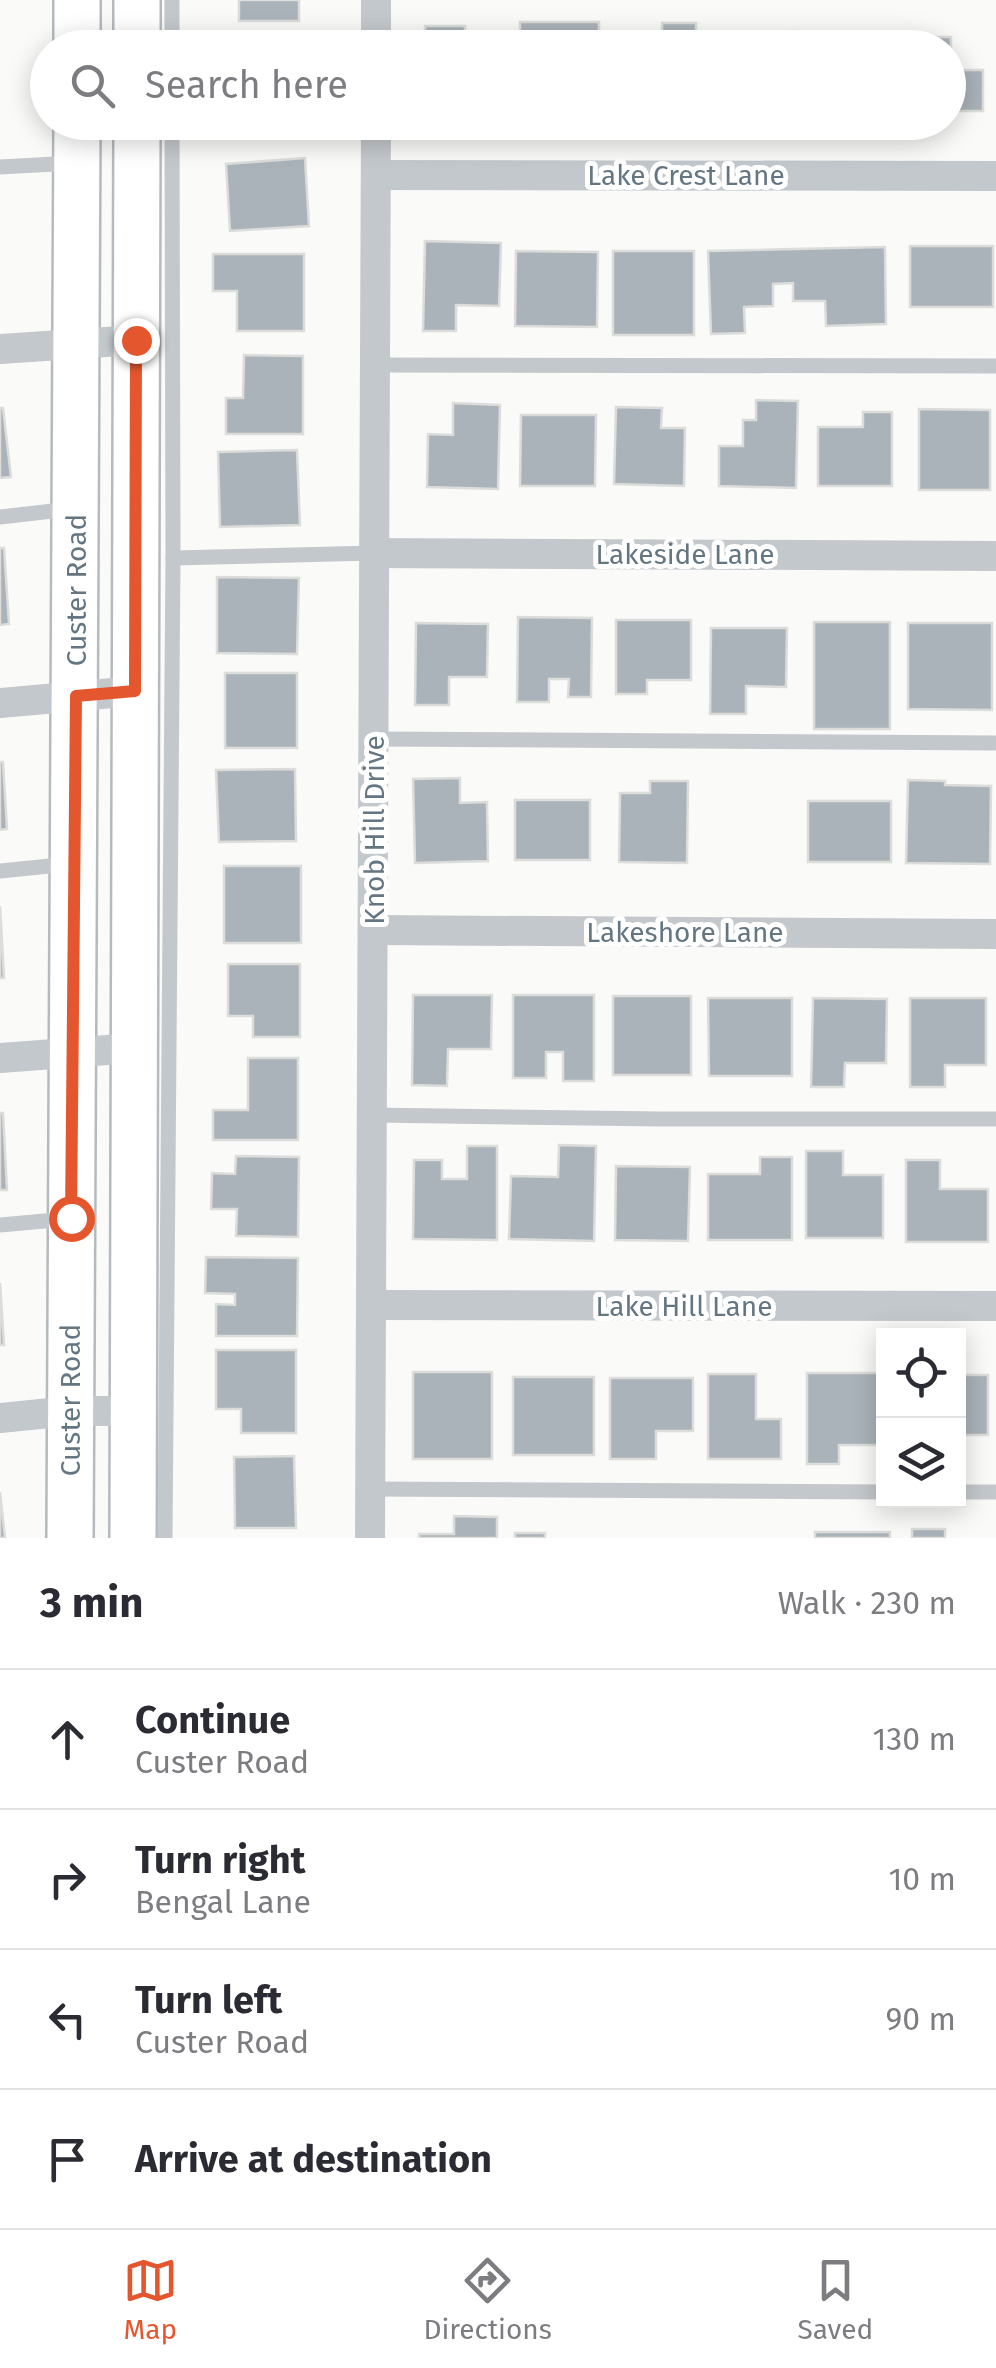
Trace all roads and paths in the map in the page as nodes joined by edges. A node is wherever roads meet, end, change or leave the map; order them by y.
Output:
1 (77, 0) edge
2 (137, 0) edge
3 (172, 0) edge
4 (376, 0) edge
5 (77, 30) edge
6 (137, 30) edge
7 (172, 30) edge
8 (376, 30) edge
9 (137, 140) edge
10 (172, 140) edge
11 (376, 140) edge
12 (77, 142) edge
13 (0, 167) edge
14 (376, 175) junction
15 (996, 176) edge
16 (136, 340) junction
17 (77, 342) junction
18 (0, 350) edge
19 (375, 365) junction
20 (996, 366) edge
21 (76, 508) junction
22 (0, 517) edge
23 (374, 553) junction
24 (996, 556) edge
25 (173, 558) junction
26 (135, 691) junction
27 (76, 696) junction
28 (0, 703) edge
29 (374, 739) junction
30 (996, 743) edge
31 (73, 863) junction
32 (0, 870) edge
33 (373, 930) junction
34 (996, 934) edge
35 (134, 1048) junction
36 (71, 1051) junction
37 (0, 1058) edge
38 (372, 1115) junction
39 (996, 1119) edge
40 (71, 1218) junction
41 (0, 1225) edge
42 (372, 1306) junction
43 (996, 1306) edge
44 (70, 1411) junction
45 (132, 1411) junction
46 (0, 1418) edge
47 (370, 1489) junction
48 (876, 1492) edge
49 (966, 1492) edge
50 (996, 1492) edge
51 (70, 1538) edge
52 (133, 1538) edge
53 (165, 1538) edge
54 (370, 1538) edge

1 - 5 main road
2 - 6 main road
3 - 7 lane
4 - 8 street
9 - 16 main road
10 - 25 lane
11 - 14 street, Knob Hill Drive
12 - 13 lane
12 - 17 main road, Custer Road
14 - 15 street, Lake Crest Lane
14 - 19 street, Knob Hill Drive
16 - 17 street
16 - 26 main road
17 - 18 street
17 - 21 main road, Custer Road
19 - 20 lane
19 - 23 street, Knob Hill Drive
21 - 22 lane
21 - 27 main road, Custer Road
23 - 24 street, Lakeside Lane
23 - 25 lane
23 - 29 street, Knob Hill Drive
25 - 53 lane
26 - 27 street
26 - 35 main road
27 - 28 street
27 - 31 main road, Custer Road
29 - 30 lane
29 - 33 street, Knob Hill Drive
31 - 32 lane
31 - 36 main road, Custer Road
33 - 34 street, Lakeshore Lane
33 - 38 street, Knob Hill Drive
35 - 36 street
35 - 45 main road
36 - 37 street
36 - 40 main road, Custer Road
38 - 39 lane
38 - 42 street, Knob Hill Drive
40 - 41 lane
40 - 44 main road, Custer Road
42 - 43 street, Lake Hill Lane
42 - 47 street, Knob Hill Drive
44 - 45 street
44 - 46 street
44 - 51 main road, Custer Road
45 - 52 main road
47 - 48 lane
47 - 54 street, Knob Hill Drive
49 - 50 lane

